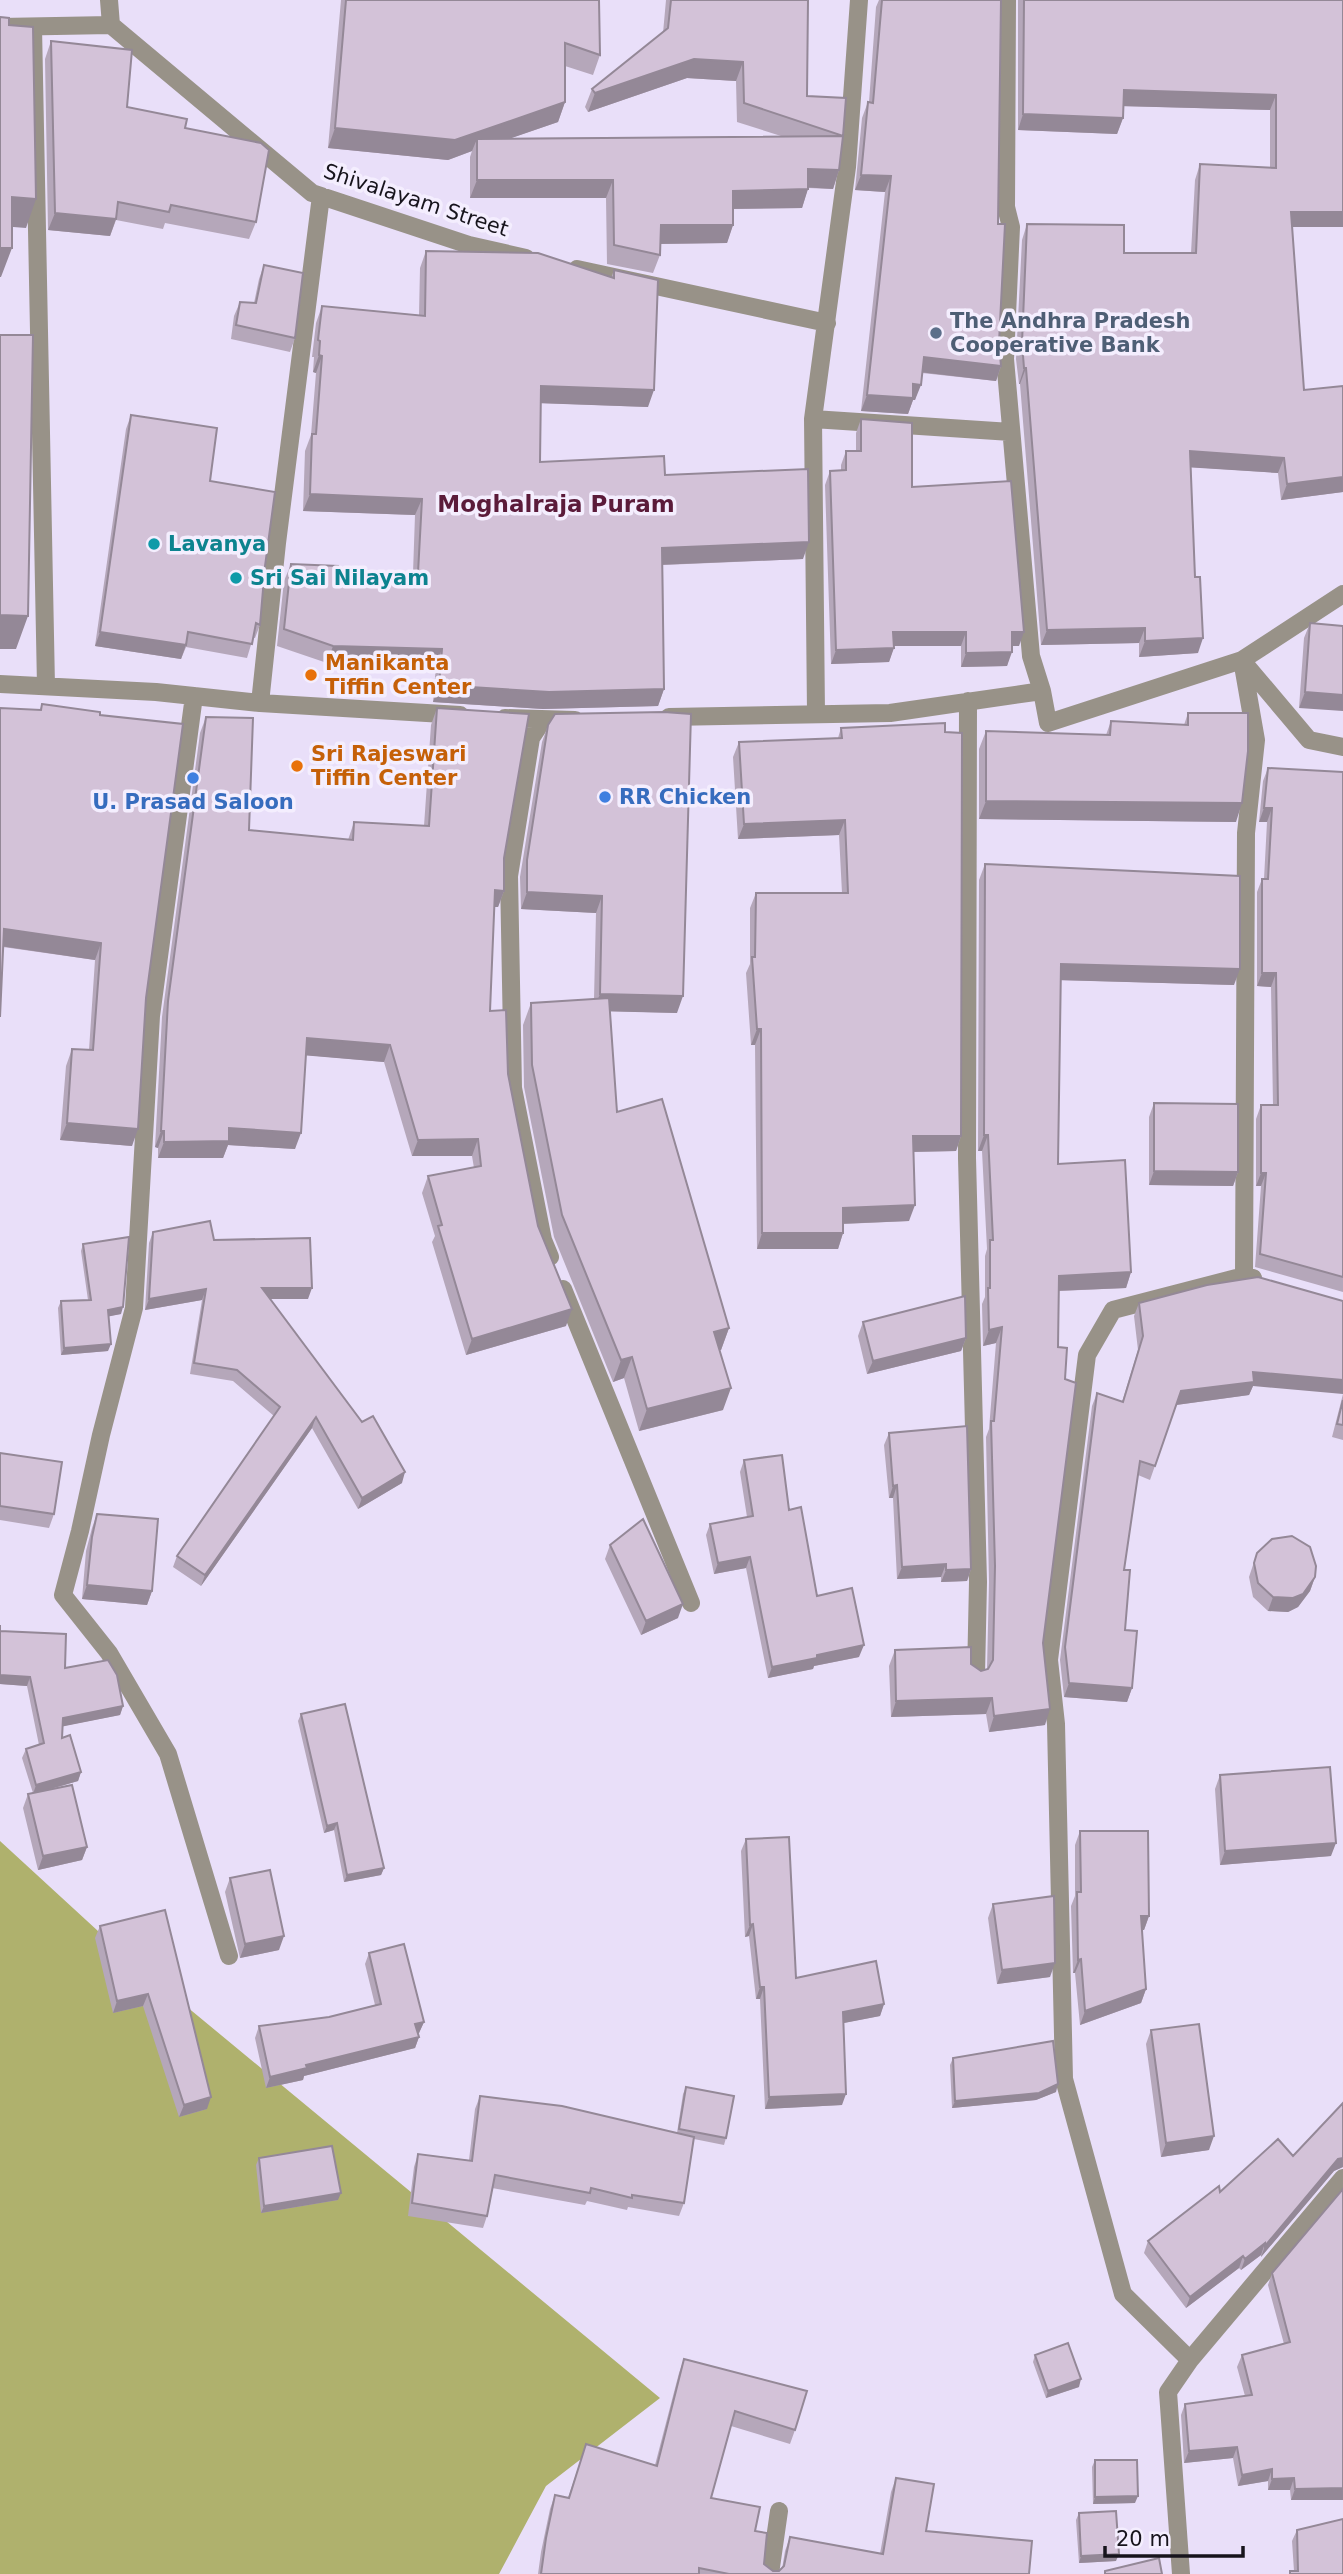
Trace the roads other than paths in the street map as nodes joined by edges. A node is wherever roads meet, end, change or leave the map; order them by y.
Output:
1 (108, 0) edge
2 (859, 0) edge
3 (1007, 0) edge
4 (111, 26) junction
5 (0, 27) edge
6 (33, 27) junction
7 (321, 196) junction
8 (827, 323) junction
9 (813, 419) junction
10 (1011, 432) junction
11 (1343, 594) edge
12 (1242, 660) junction
13 (0, 684) edge
14 (46, 686) junction
15 (1042, 691) junction
16 (194, 696) junction
17 (968, 701) junction
18 (260, 703) junction
19 (816, 713) junction
20 (652, 718) edge
21 (598, 719) edge
22 (543, 720) junction
23 (1343, 747) edge
24 (1244, 1276) junction
25 (1269, 1283) edge
26 (691, 1603) dead end
27 (976, 1675) edge
28 (229, 1956) dead end
29 (1343, 2178) edge
30 (1190, 2360) junction
31 (779, 2511) dead end
32 (770, 2574) edge
33 (1181, 2574) edge

1 - 4 street
2 - 8 street
3 - 10 street
4 - 6 street
4 - 7 street, Shivalayam Street
5 - 6 street
6 - 14 street
7 - 8 street, Shivalayam Street
7 - 18 street
8 - 9 street
9 - 10 street
9 - 19 street
10 - 15 street
11 - 12 street
12 - 15 street
12 - 23 street
12 - 24 street
13 - 14 street
14 - 16 street
15 - 17 street
16 - 18 street
16 - 28 street
17 - 19 street
17 - 27 street
18 - 22 street
19 - 20 street
21 - 22 street
22 - 26 street
24 - 25 street
24 - 30 street
29 - 30 street
30 - 33 street
31 - 32 street

